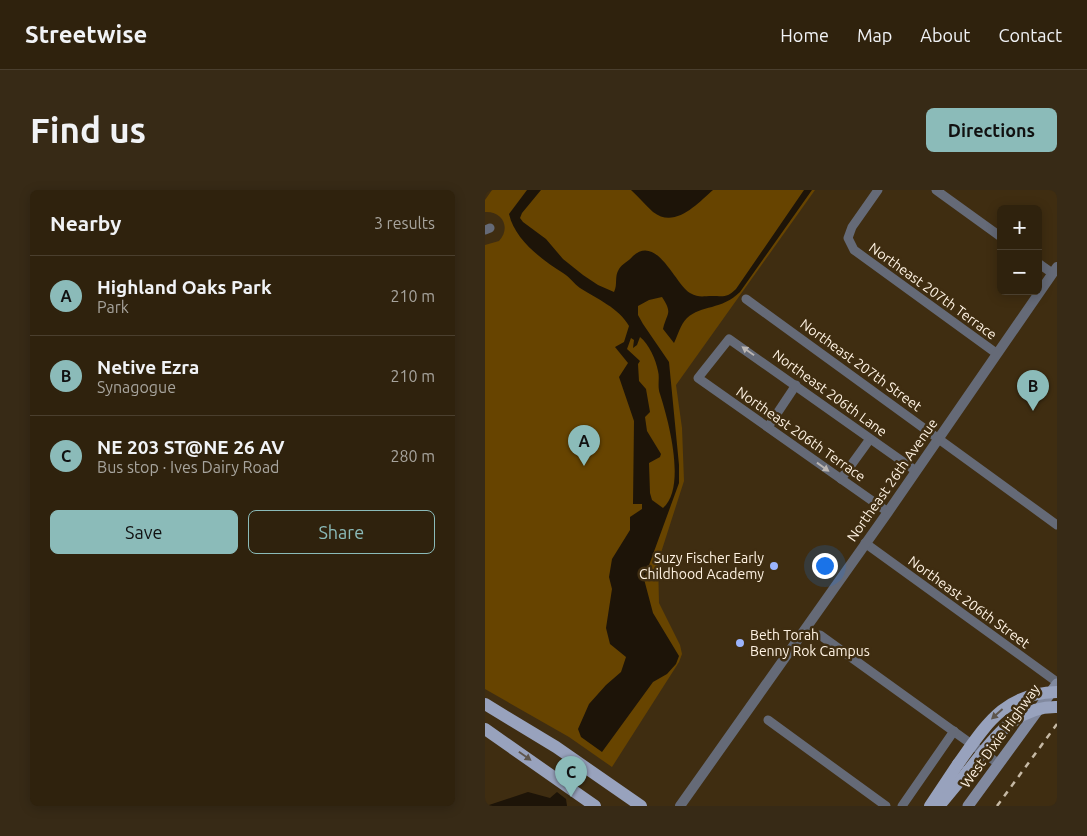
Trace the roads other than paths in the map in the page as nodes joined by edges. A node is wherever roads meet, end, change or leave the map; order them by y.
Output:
1 (878, 190) edge
2 (936, 190) edge
3 (997, 233) edge
4 (1042, 265) edge
5 (1055, 270) edge
6 (746, 299) dead end
7 (996, 353) junction
8 (698, 378) joint
9 (796, 385) junction
10 (768, 426) junction
11 (939, 438) junction
12 (870, 439) junction
13 (916, 471) junction
14 (841, 479) junction
15 (888, 512) junction
16 (1057, 525) edge
17 (865, 543) junction
18 (821, 635) dead end
19 (1057, 683) edge
20 (1057, 692) edge
21 (485, 704) edge
22 (1057, 707) edge
23 (769, 720) dead end
24 (485, 729) edge
25 (954, 731) junction
26 (999, 764) junction
27 (963, 767) junction
28 (595, 806) edge
29 (641, 806) edge
30 (680, 806) edge
31 (886, 806) edge
32 (902, 806) edge
33 (930, 806) edge
34 (939, 806) edge
35 (968, 806) edge

1 - 7 street, Northeast 207th Terrace
2 - 3 street
4 - 5 street
5 - 7 street, Northeast 26th Avenue
6 - 11 street, Northeast 207th Street
7 - 11 street, Northeast 26th Avenue
9 -> 8 street, Northeast 206th Lane
8 - 10 street, Northeast 206th Terrace
9 - 10 street
9 - 12 street, Northeast 206th Lane
10 -> 14 street, Northeast 206th Terrace
11 - 13 street, Northeast 26th Avenue
11 - 16 street, Northeast 207th Street
12 - 13 street, Northeast 206th Lane
12 - 14 street
13 - 15 street, Northeast 26th Avenue
14 - 15 street, Northeast 206th Terrace
15 - 17 street, Northeast 26th Avenue
17 - 19 street, Northeast 206th Street
17 - 30 street, Northeast 26th Avenue
18 - 25 street
19 - 26 main road, West Dixie Highway
20 -> 27 main road, bridge
21 - 29 main road
22 - 27 main road, bridge
23 - 31 street
24 -> 28 main road
25 - 26 street
25 - 32 street
26 - 35 main road, West Dixie Highway
27 - 33 main road
27 - 34 main road

